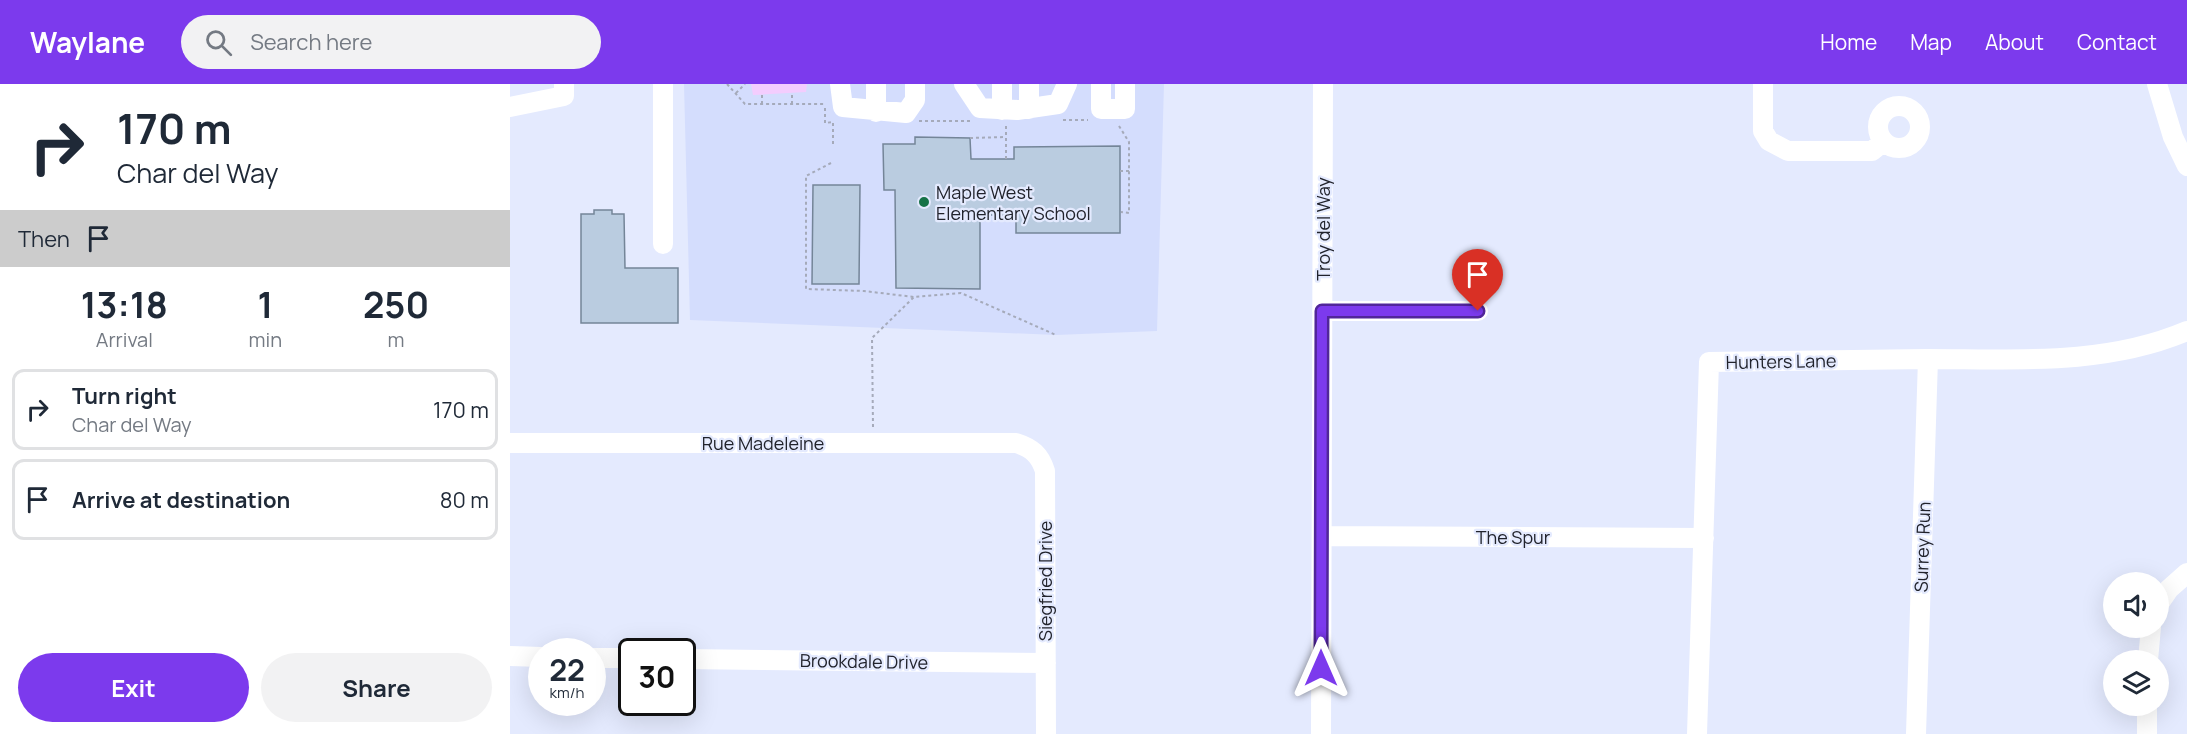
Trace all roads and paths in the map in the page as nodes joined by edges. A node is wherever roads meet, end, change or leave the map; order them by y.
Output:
1 (564, 84) edge
2 (663, 84) edge
3 (727, 84) edge
4 (745, 84) edge
5 (840, 84) edge
6 (876, 84) edge
7 (915, 84) edge
8 (964, 84) edge
9 (1002, 84) edge
10 (1029, 84) edge
11 (1067, 84) edge
12 (1101, 84) edge
13 (1125, 84) edge
14 (1323, 84) edge
15 (1762, 84) edge
16 (2157, 84) edge
17 (736, 93) junction
18 (792, 93) dead end
19 (762, 95) dead end
20 (762, 104) junction
21 (792, 104) junction
22 (825, 104) dead end
23 (510, 107) edge
24 (1029, 109) junction
25 (876, 112) junction
26 (1004, 115) junction
27 (1052, 120) dead end
28 (1098, 120) dead end
29 (914, 121) dead end
30 (972, 121) dead end
31 (1116, 124) dead end
32 (1006, 137) junction
33 (970, 138) dead end
34 (1883, 142) dead end
35 (1006, 159) dead end
36 (831, 163) dead end
37 (2187, 166) edge
38 (1120, 171) dead end
39 (1129, 171) junction
40 (1121, 212) dead end
41 (663, 244) dead end
42 (914, 297) junction
43 (1322, 311) junction
44 (1478, 311) dead end
45 (2187, 332) edge
46 (1056, 335) dead end
47 (1928, 359) junction
48 (873, 429) dead end
49 (510, 443) edge
50 (1017, 443) joint
51 (1322, 536) junction
52 (1704, 538) junction
53 (2187, 573) edge
54 (2169, 589) edge
55 (510, 656) edge
56 (528, 657) edge
57 (696, 659) edge
58 (1046, 663) junction
59 (2147, 716) edge
60 (1046, 734) edge
61 (1321, 734) edge
62 (1697, 734) edge
63 (1916, 734) edge
64 (2147, 734) edge

1 - 23 street
2 - 41 street
3 - 17 path
4 - 17 path
5 - 25 street
6 - 25 street
7 - 25 street
8 - 26 street
9 - 26 street
10 - 24 street
11 - 24 street
12 - 13 street
14 - 43 street, Troy del Way
15 - 34 street
16 - 37 street
17 - 20 path
18 - 21 path
19 - 20 path
20 - 21 path
21 - 22 path
24 - 26 street
26 - 32 path
27 - 28 path
29 - 30 path
31 - 39 path
32 - 33 path
32 - 35 path
36 - 42 path
38 - 39 path
39 - 40 path
42 - 46 path
42 - 48 path
43 - 44 street
43 - 51 street, Troy del Way
45 - 47 street, Hunters Lane
47 - 52 street, Hunters Lane
47 - 63 street, Surrey Run
49 - 50 street, Rue Madeleine
50 - 58 street, Siegfried Drive
51 - 52 street, The Spur
51 - 61 street, Troy del Way
52 - 62 street, Hunters Lane
53 - 54 street
55 - 56 street
57 - 58 street, Brookdale Drive
58 - 60 street, Siegfried Drive
59 - 64 street

